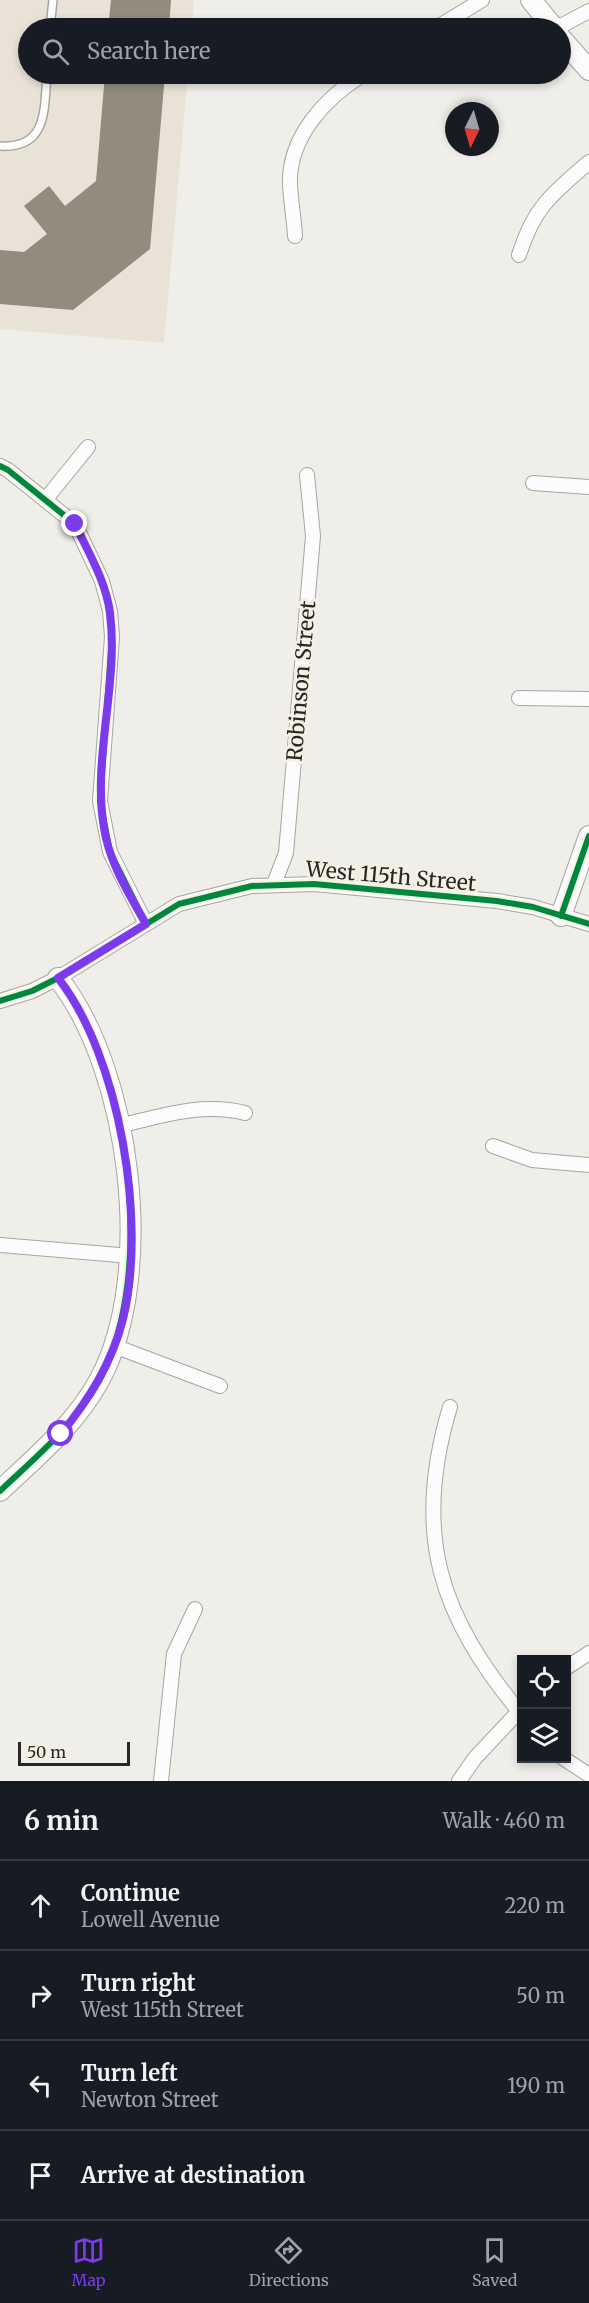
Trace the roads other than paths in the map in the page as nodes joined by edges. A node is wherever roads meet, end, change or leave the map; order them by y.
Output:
1 (53, 0) edge
2 (482, 0) edge
3 (531, 0) edge
4 (589, 11) edge
5 (51, 18) edge
6 (452, 18) edge
7 (546, 18) edge
8 (571, 20) edge
9 (571, 48) edge
10 (589, 70) edge
11 (45, 84) edge
12 (350, 84) edge
13 (0, 146) edge
14 (589, 162) edge
15 (295, 236) dead end
16 (519, 255) dead end
17 (88, 447) dead end
18 (0, 466) edge
19 (307, 475) dead end
20 (533, 483) dead end
21 (589, 487) edge
22 (45, 500) junction
23 (519, 698) dead end
24 (589, 699) edge
25 (589, 836) edge
26 (274, 884) junction
27 (561, 916) junction
28 (146, 924) junction
29 (589, 924) edge
30 (58, 978) junction
31 (0, 1001) edge
32 (245, 1113) dead end
33 (119, 1126) junction
34 (493, 1146) dead end
35 (589, 1165) edge
36 (0, 1245) edge
37 (131, 1256) junction
38 (114, 1346) junction
39 (220, 1386) dead end
40 (450, 1407) dead end
41 (0, 1491) edge
42 (195, 1609) dead end
43 (589, 1653) edge
44 (571, 1665) edge
45 (518, 1709) edge
46 (517, 1714) edge
47 (571, 1763) edge
48 (589, 1775) edge
49 (161, 1781) edge
50 (459, 1781) edge

1 - 5 lane
2 - 6 street
3 - 7 street
4 - 8 street
9 - 10 street
11 - 13 lane
12 - 15 street
14 - 16 street
17 - 22 street
18 - 22 street
19 - 26 street, Robinson Street
20 - 21 street
22 - 28 street
23 - 24 street
25 - 27 street
26 - 27 street, West 115th Street
26 - 28 street, West 115th Street
27 - 29 street, West 115th Street
28 - 30 street, West 115th Street
30 - 31 street, West 115th Street
30 - 33 street
32 - 33 street
33 - 37 street
34 - 35 street
36 - 37 street
37 - 38 street
38 - 39 street
38 - 41 street
40 - 45 street
42 - 49 street
43 - 44 street
46 - 50 street
47 - 48 street

